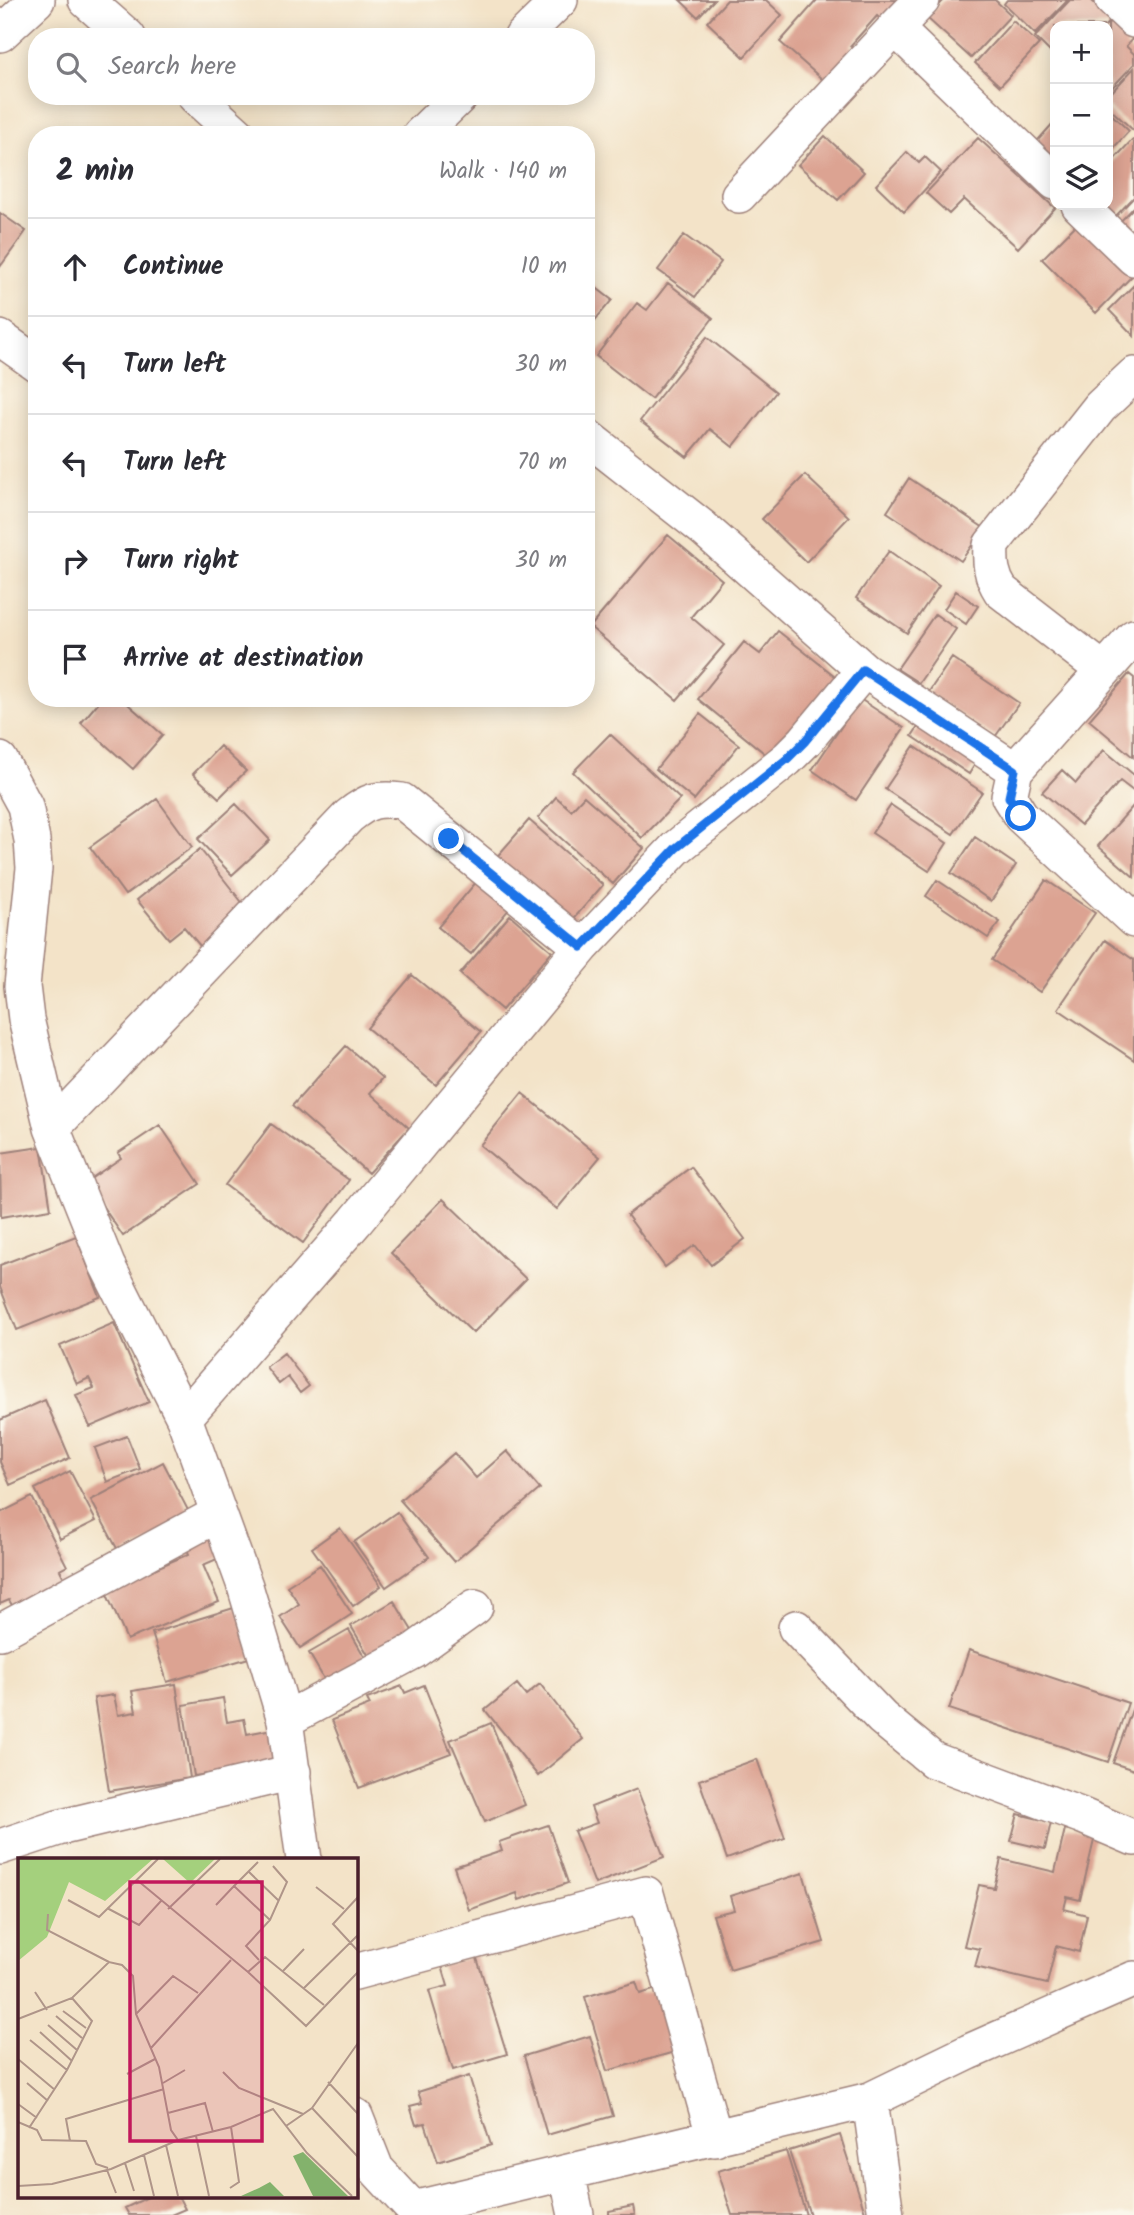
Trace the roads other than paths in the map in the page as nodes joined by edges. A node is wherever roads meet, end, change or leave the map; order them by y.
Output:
1 (37, 0) edge
2 (86, 0) edge
3 (560, 0) edge
4 (922, 0) edge
5 (1113, 0) edge
6 (1134, 20) edge
7 (895, 27) junction
8 (118, 28) edge
9 (531, 28) edge
10 (0, 34) edge
11 (205, 105) edge
12 (451, 105) edge
13 (228, 126) edge
14 (429, 126) edge
15 (1050, 177) edge
16 (739, 195) dead end
17 (1084, 210) edge
18 (1134, 258) edge
19 (0, 338) edge
20 (28, 358) edge
21 (1134, 375) edge
22 (595, 443) edge
23 (1134, 637) edge
24 (863, 670) junction
25 (1103, 670) junction
26 (0, 760) edge
27 (1015, 770) junction
28 (1134, 920) edge
29 (582, 947) junction
30 (52, 1128) junction
31 (184, 1418) junction
32 (218, 1514) junction
33 (475, 1607) dead end
34 (796, 1628) dead end
35 (0, 1632) edge
36 (285, 1720) junction
37 (293, 1772) junction
38 (1134, 1838) edge
39 (0, 1847) edge
40 (304, 1858) edge
41 (357, 1971) edge
42 (1134, 1979) edge
43 (870, 2100) junction
44 (357, 2121) edge
45 (715, 2139) junction
46 (567, 2173) junction
47 (407, 2212) edge
48 (576, 2215) edge
49 (886, 2215) edge

1 - 10 street
2 - 8 street
3 - 9 street
4 - 7 street
5 - 6 street
7 - 15 street
7 - 16 street
11 - 13 street
12 - 14 street
17 - 18 street
19 - 20 street
21 - 25 street
22 - 24 street
23 - 25 street
24 - 27 street
24 - 29 street
25 - 27 street
26 - 30 street
27 - 28 street
29 - 30 street
29 - 31 street
30 - 31 street
31 - 32 street
32 - 35 street
32 - 36 street
33 - 36 street
34 - 38 street
36 - 37 street
37 - 39 street
37 - 40 street
41 - 45 street
42 - 43 street
43 - 45 street
43 - 49 street
44 - 47 street
45 - 46 street
46 - 47 street
46 - 48 street

